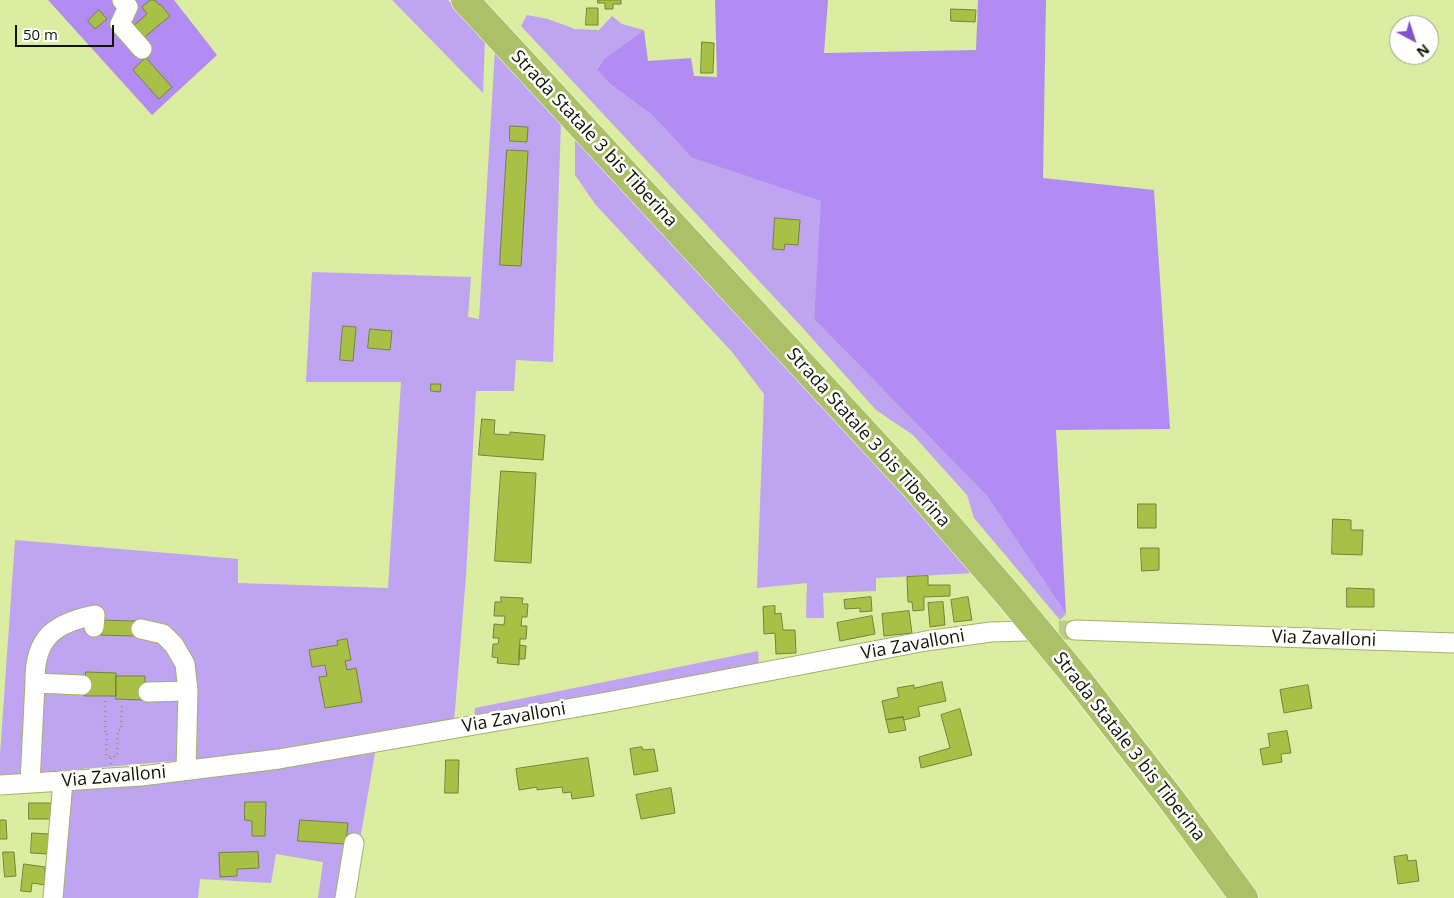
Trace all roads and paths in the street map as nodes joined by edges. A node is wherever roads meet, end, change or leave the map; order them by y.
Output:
1 (122, 0) edge
2 (465, 0) edge
3 (486, 0) edge
4 (142, 49) dead end
5 (610, 145) junction
6 (94, 626) dead end
7 (141, 629) dead end
8 (1075, 630) tunnel mouth
9 (1026, 631) tunnel mouth
10 (1454, 642) edge
11 (35, 683) junction
12 (82, 685) dead end
13 (188, 691) junction
14 (148, 692) dead end
15 (105, 701) dead end
16 (122, 703) dead end
17 (111, 756) junction
18 (186, 770) junction
19 (111, 778) junction
20 (63, 781) junction
21 (30, 783) junction
22 (0, 785) edge
23 (354, 843) dead end
24 (53, 898) edge
25 (345, 898) edge
26 (1244, 898) edge
27 (1263, 898) edge

1 - 4 street
2 - 5 highway, Strada Statale 3 bis Tiberina
3 - 5 highway, Strada Statale 3 bis Tiberina
5 - 26 highway, Strada Statale 3 bis Tiberina
5 - 27 highway, Strada Statale 3 bis Tiberina
6 - 11 street
7 - 13 street
8 - 10 street, Via Zavalloni
9 - 18 street, Via Zavalloni
11 - 12 street
11 - 21 street
13 - 14 street
13 - 18 street
15 - 17 path
16 - 17 path
17 - 19 path
18 - 19 street, Via Zavalloni
19 - 20 street, Via Zavalloni
20 - 21 street, Via Zavalloni
20 - 24 street
21 - 22 street, Via Zavalloni
23 - 25 street

